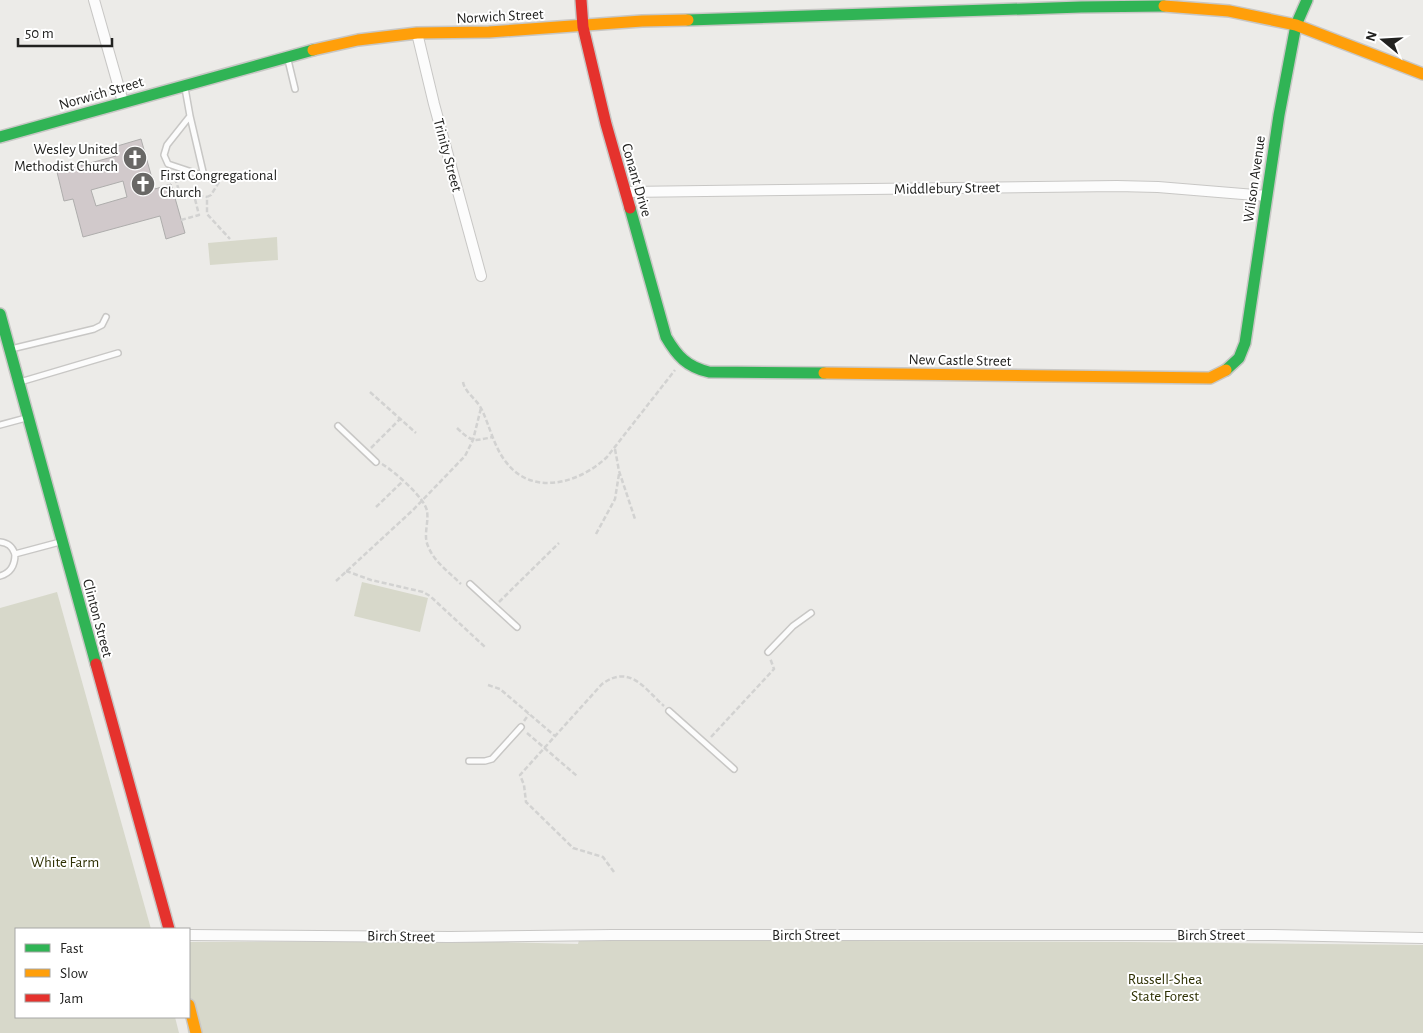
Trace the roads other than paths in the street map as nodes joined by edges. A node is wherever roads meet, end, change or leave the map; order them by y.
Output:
1 (94, 0) edge
2 (581, 0) edge
3 (1307, 0) edge
4 (1296, 25) junction
5 (583, 26) junction
6 (417, 34) junction
7 (288, 57) junction
8 (1423, 74) edge
9 (185, 85) junction
10 (295, 89) dead end
11 (123, 102) junction
12 (190, 116) junction
13 (0, 137) edge
14 (626, 192) junction
15 (1267, 196) junction
16 (481, 276) dead end
17 (106, 318) dead end
18 (1, 320) edge
19 (10, 349) junction
20 (118, 353) dead end
21 (682, 362) joint
22 (1235, 363) joint
23 (20, 382) junction
24 (29, 417) junction
25 (0, 425) edge
26 (338, 426) dead end
27 (376, 462) road end
28 (62, 541) junction
29 (0, 542) edge
30 (15, 554) junction
31 (0, 576) edge
32 (470, 584) road end
33 (810, 613) dead end
34 (517, 626) dead end
35 (768, 652) road end
36 (669, 710) road end
37 (521, 727) dead end
38 (469, 761) dead end
39 (734, 769) dead end
40 (169, 928) edge
41 (190, 935) edge
42 (1423, 938) edge
43 (190, 1009) edge
44 (196, 1033) edge

1 - 11 street
2 - 5 street, Conant Drive
3 - 4 street, Wilson Avenue
4 - 5 street, Norwich Street
4 - 8 street, Norwich Street
4 - 15 street, Wilson Avenue
5 - 6 street, Norwich Street
5 - 14 street, Conant Drive
6 - 7 street, Norwich Street
6 - 16 street, Trinity Street
7 - 9 street, Norwich Street
7 - 10 lane
9 - 11 street, Norwich Street
9 - 12 lane
11 - 13 street, Norwich Street
12 - 12 lane
14 - 15 street, Middlebury Street
14 - 21 street, Conant Drive
15 - 22 street, Wilson Avenue
17 - 19 lane
18 - 19 street, Clinton Street
19 - 23 street, Clinton Street
20 - 23 lane
21 - 22 street, New Castle Street
23 - 24 street, Clinton Street
24 - 25 lane
24 - 28 street, Clinton Street
26 - 27 lane
28 - 30 lane
28 - 40 street, Clinton Street
29 - 30 lane
30 - 31 lane
32 - 34 lane
33 - 35 lane
36 - 39 lane
37 - 38 lane
41 - 42 street, Birch Street
43 - 44 street

